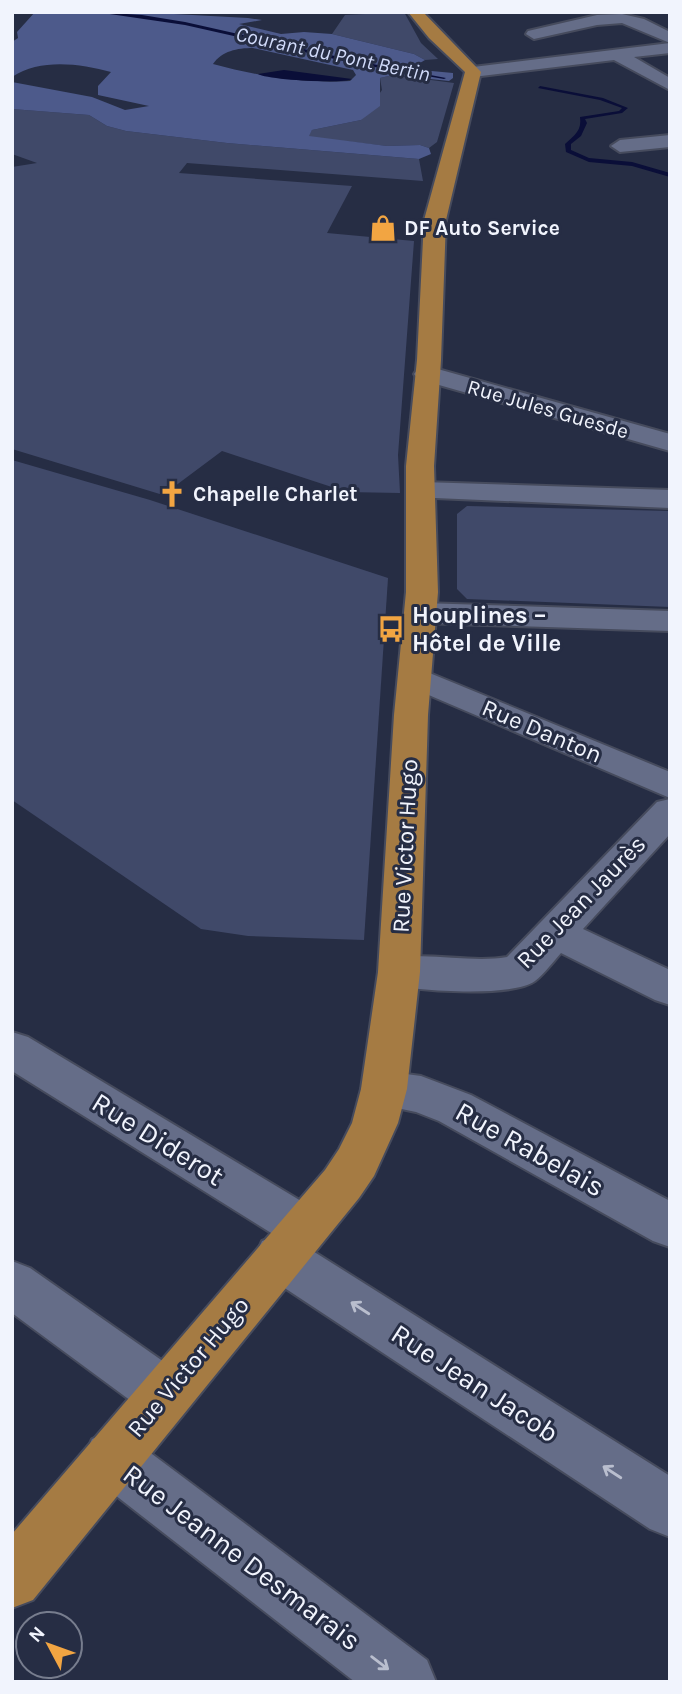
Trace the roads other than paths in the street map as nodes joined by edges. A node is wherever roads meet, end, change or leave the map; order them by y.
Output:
1 (415, 12) edge
2 (534, 34) dead end
3 (670, 38) edge
4 (670, 48) edge
5 (618, 55) junction
6 (473, 72) junction
7 (670, 85) edge
8 (670, 141) edge
9 (620, 146) dead end
10 (427, 374) junction
11 (670, 443) edge
12 (422, 491) junction
13 (670, 499) edge
14 (421, 613) junction
15 (670, 621) edge
16 (415, 677) junction
17 (670, 786) edge
18 (670, 811) edge
19 (556, 933) junction
20 (399, 972) junction
21 (670, 989) edge
22 (12, 1049) edge
23 (384, 1089) junction
24 (670, 1226) edge
25 (292, 1243) junction
26 (12, 1283) edge
27 (165, 1394) junction
28 (112, 1458) junction
29 (670, 1509) edge
30 (12, 1579) edge
31 (405, 1682) edge

1 - 6 main road
2 - 3 street
4 - 5 street
5 - 6 street
5 - 7 street
6 - 10 main road, Rue Victor Hugo
8 - 9 street
10 - 11 street, Rue Jules Guesde
10 - 12 main road, Rue Victor Hugo
12 - 13 street
12 - 14 main road, Rue Victor Hugo
14 - 15 street
14 - 16 main road, Rue Victor Hugo
16 - 17 street, Rue Danton
16 - 20 main road, Rue Victor Hugo
18 - 19 street, Rue Jean Jaurès
19 - 20 street, Rue Jean Jaurès
19 - 21 street
20 - 23 main road, Rue Victor Hugo
22 - 25 street, Rue Diderot
23 - 24 street, Rue Rabelais
23 - 25 main road, Rue Victor Hugo
25 - 27 main road, Rue Victor Hugo
29 -> 25 street, Rue Jean Jacob
26 - 27 street
27 - 28 main road, Rue Victor Hugo
28 - 30 main road, Rue Victor Hugo
28 -> 31 street, Rue Jeanne Desmarais

